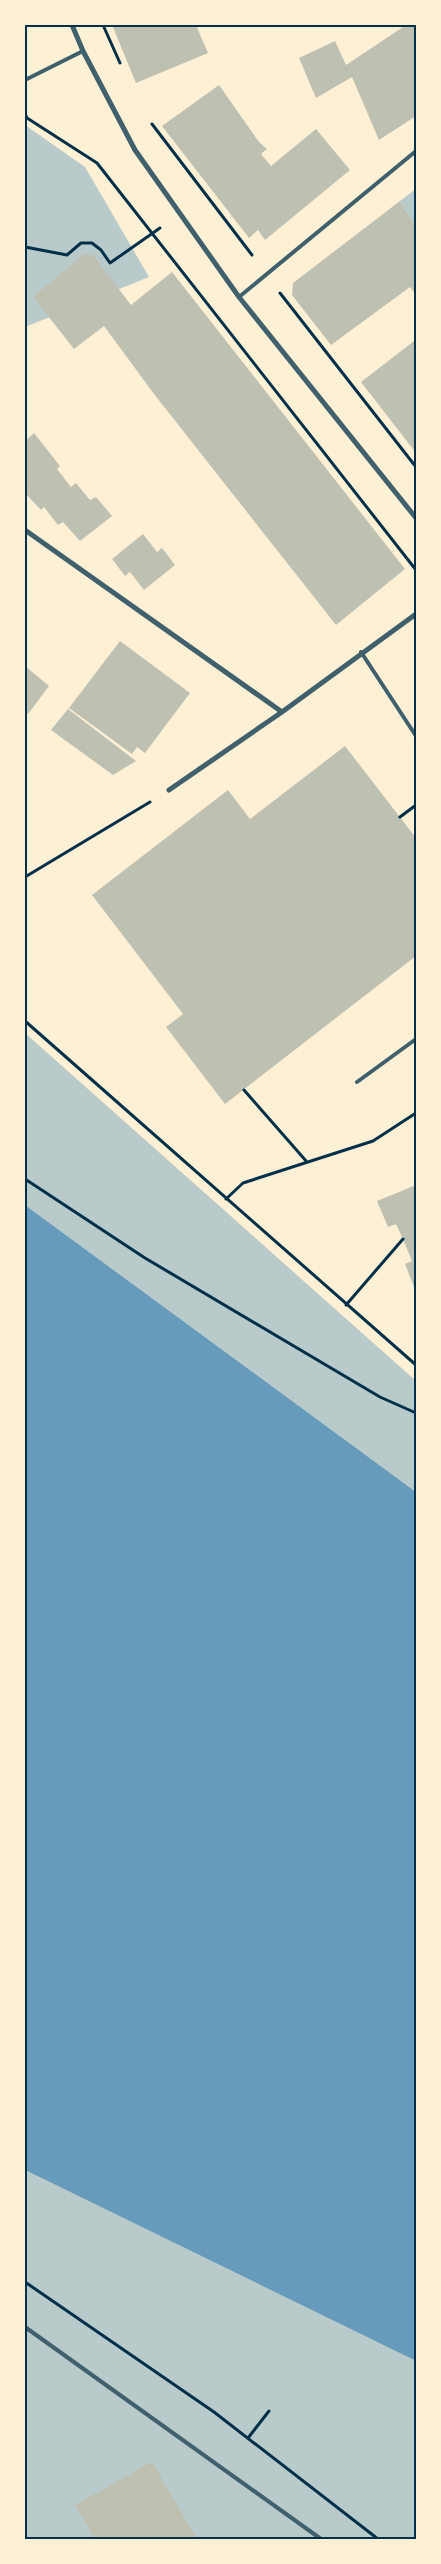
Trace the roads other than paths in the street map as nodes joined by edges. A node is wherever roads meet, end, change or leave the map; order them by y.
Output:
1 (72, 25) edge
2 (83, 51) junction
3 (25, 79) edge
4 (416, 151) edge
5 (240, 297) junction
6 (416, 518) edge
7 (25, 530) edge
8 (416, 614) edge
9 (361, 652) junction
10 (282, 712) junction
11 (416, 736) edge
12 (169, 790) road end
13 (416, 1038) edge
14 (357, 1082) dead end
15 (25, 2326) edge
16 (321, 2539) edge

1 - 2 street
2 - 3 lane
2 - 5 street
4 - 5 lane
5 - 6 street
7 - 10 street
8 - 9 street
9 - 10 street
9 - 11 lane
10 - 12 street
13 - 14 lane
15 - 16 lane

